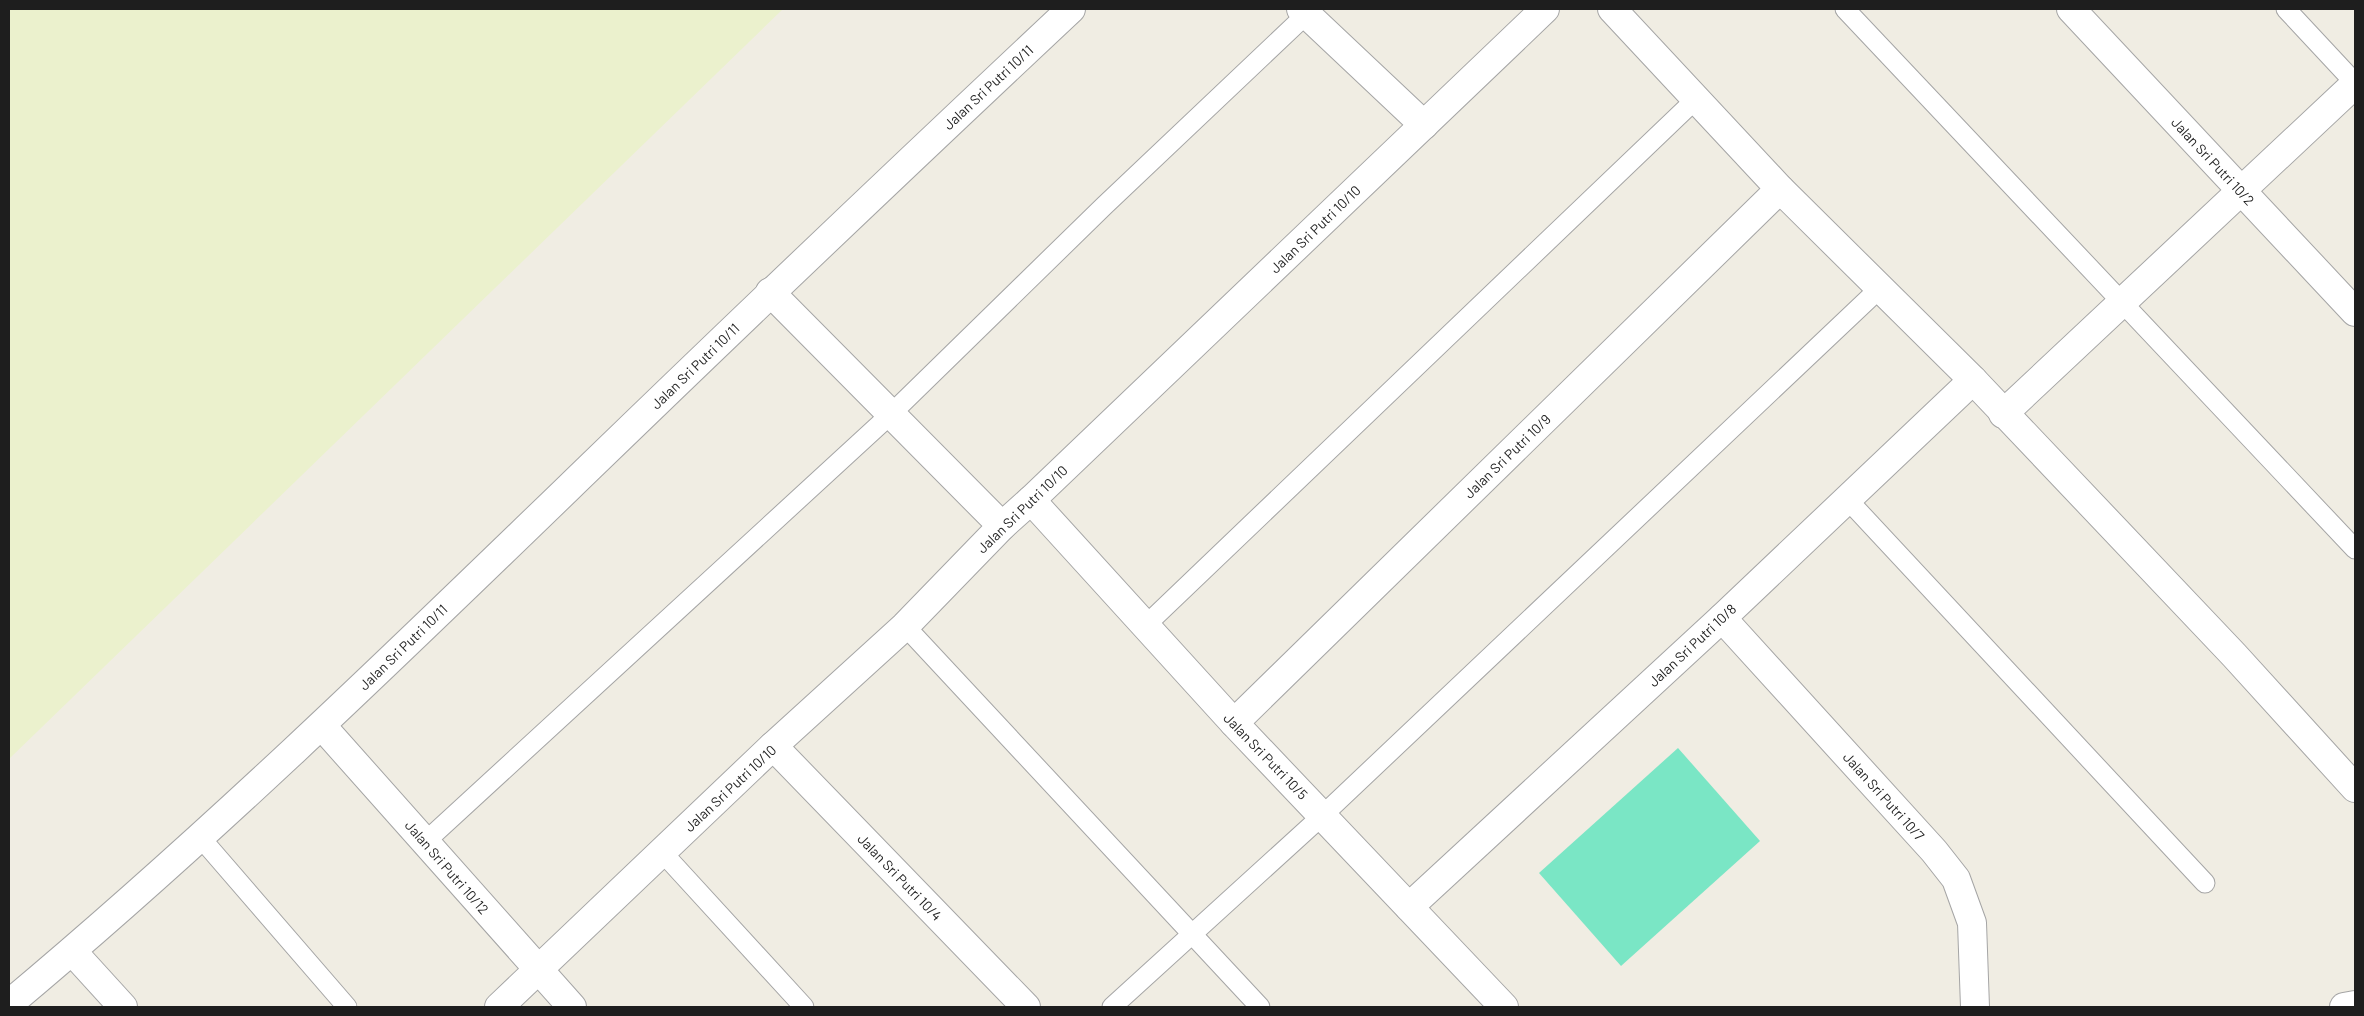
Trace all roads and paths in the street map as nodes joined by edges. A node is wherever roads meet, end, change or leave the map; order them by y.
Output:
1 (1071, 9) edge
2 (1545, 9) edge
3 (1612, 9) edge
4 (1845, 9) edge
5 (2072, 9) edge
6 (2286, 9) edge
7 (1306, 11) edge
8 (2355, 84) edge
9 (1696, 99) junction
10 (1424, 125) junction
11 (1780, 189) junction
12 (2242, 192) junction
13 (1880, 288) junction
14 (770, 292) junction
15 (2123, 302) junction
16 (2355, 312) edge
17 (1972, 380) junction
18 (891, 414) junction
19 (2003, 414) junction
20 (1847, 499) junction
21 (1031, 500) junction
22 (1002, 526) junction
23 (2355, 549) edge
24 (1722, 618) junction
25 (905, 626) junction
26 (1146, 626) junction
27 (1234, 723) junction
28 (322, 726) junction
29 (773, 746) junction
30 (2355, 788) edge
31 (1323, 815) junction
32 (200, 837) junction
33 (425, 842) junction
34 (662, 852) junction
35 (2205, 883) dead end
36 (1409, 907) junction
37 (1191, 934) junction
38 (72, 951) junction
39 (538, 970) junction
40 (9, 1004) edge
41 (2355, 1005) edge
42 (123, 1007) edge
43 (347, 1007) edge
44 (499, 1007) edge
45 (572, 1007) edge
46 (804, 1007) edge
47 (1026, 1007) edge
48 (1112, 1007) edge
49 (1260, 1007) edge
50 (1504, 1007) edge
51 (1975, 1007) edge
52 (2344, 1007) edge

1 - 14 street, Jalan Sri Putri 10/11
2 - 10 street, Jalan Sri Putri 10/10
3 - 9 street
4 - 15 lane
5 - 12 street, Jalan Sri Putri 10/2
6 - 8 lane
7 - 10 street
7 - 18 lane
8 - 12 street
9 - 11 street
9 - 26 lane
10 - 21 street, Jalan Sri Putri 10/10
11 - 13 street
11 - 27 street, Jalan Sri Putri 10/9
12 - 15 street
12 - 16 street, Jalan Sri Putri 10/2
13 - 17 street
13 - 31 lane
14 - 18 street
14 - 28 street, Jalan Sri Putri 10/11
15 - 19 street
15 - 23 lane
17 - 19 street
17 - 20 street, Jalan Sri Putri 10/8
18 - 22 street
18 - 33 lane
19 - 30 street
20 - 24 street, Jalan Sri Putri 10/8
20 - 35 lane
21 - 22 street, Jalan Sri Putri 10/10
21 - 26 street, Jalan Sri Putri 10/5
22 - 25 street, Jalan Sri Putri 10/10
24 - 36 street, Jalan Sri Putri 10/8
24 - 51 street, Jalan Sri Putri 10/7
25 - 29 street, Jalan Sri Putri 10/10
25 - 37 lane
26 - 27 street, Jalan Sri Putri 10/5
27 - 31 street, Jalan Sri Putri 10/5
28 - 32 street, Jalan Sri Putri 10/11
28 - 33 street, Jalan Sri Putri 10/12
29 - 34 street, Jalan Sri Putri 10/10
29 - 47 street, Jalan Sri Putri 10/4
31 - 36 street, Jalan Sri Putri 10/5
31 - 37 lane
32 - 38 street, Jalan Sri Putri 10/11
32 - 43 lane
33 - 39 street, Jalan Sri Putri 10/12
34 - 39 street, Jalan Sri Putri 10/10
34 - 46 lane
36 - 50 street, Jalan Sri Putri 10/5
37 - 48 lane
37 - 49 lane
38 - 40 street, Jalan Sri Putri 10/11
38 - 42 street
39 - 44 street, Jalan Sri Putri 10/10
39 - 45 street, Jalan Sri Putri 10/12
41 - 52 street

